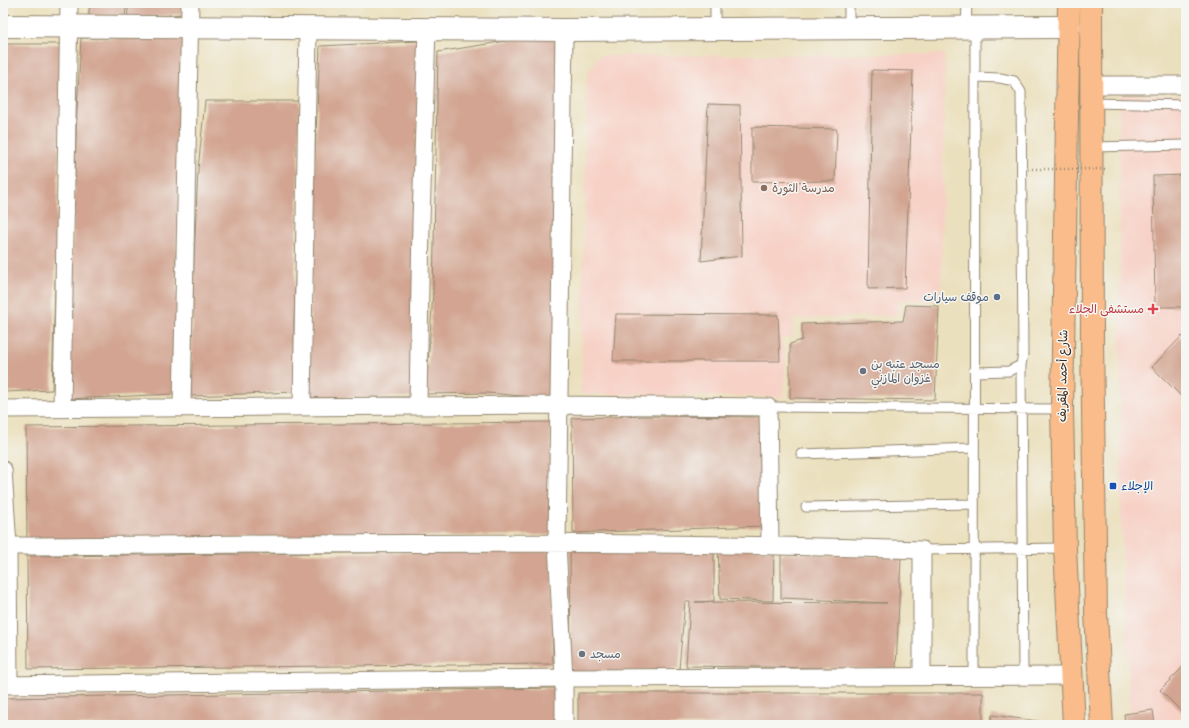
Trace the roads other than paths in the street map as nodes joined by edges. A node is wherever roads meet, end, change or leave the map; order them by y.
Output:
1 (69, 3) edge
2 (190, 3) edge
3 (715, 3) edge
4 (849, 3) edge
5 (967, 3) edge
6 (1069, 3) edge
7 (1091, 3) edge
8 (69, 25) junction
9 (3, 26) edge
10 (1069, 27) junction
11 (190, 28) junction
12 (428, 28) junction
13 (971, 28) junction
14 (308, 29) junction
15 (849, 29) junction
16 (564, 30) junction
17 (715, 30) junction
18 (975, 77) junction
19 (1186, 85) edge
20 (1091, 94) junction
21 (1186, 105) edge
22 (1186, 146) edge
23 (1091, 147) junction
24 (1063, 340) junction
25 (1092, 340) junction
26 (1020, 365) junction
27 (975, 372) junction
28 (558, 405) junction
29 (182, 406) junction
30 (302, 406) junction
31 (418, 406) junction
32 (768, 407) junction
33 (62, 408) junction
34 (3, 409) edge
35 (974, 409) junction
36 (1021, 409) junction
37 (1062, 409) junction
38 (974, 448) junction
39 (801, 454) dead end
40 (3, 470) edge
41 (974, 504) junction
42 (806, 507) dead end
43 (557, 543) junction
44 (770, 545) junction
45 (8, 546) junction
46 (1065, 548) junction
47 (922, 550) junction
48 (974, 550) junction
49 (1022, 550) junction
50 (1023, 676) junction
51 (1071, 676) junction
52 (922, 677) junction
53 (974, 677) junction
54 (564, 678) junction
55 (6, 685) edge
56 (564, 725) edge
57 (1074, 725) edge
58 (1102, 725) edge

1 - 8 street
2 - 11 street
3 - 17 lane
4 - 15 lane
5 - 13 lane
6 - 10 highway, شارع أحمد المقريف
7 - 20 highway
8 - 9 street
8 - 11 street
8 - 33 street
10 - 13 street
10 - 24 highway, شارع أحمد المقريف
11 - 14 street
11 - 29 street
12 - 14 street
12 - 16 street
12 - 31 street
13 - 15 street
13 - 18 lane
14 - 30 street
15 - 17 street
16 - 17 street
16 - 28 street
18 - 26 lane
18 - 27 lane
19 - 20 street
20 - 21 lane
20 - 23 highway
22 - 23 lane
23 - 25 highway
24 - 25 highway
24 - 37 highway, شارع أحمد المقريف
25 - 58 highway
26 - 27 lane
26 - 36 lane
27 - 35 lane
28 - 31 street
28 - 32 street
28 - 43 street
29 - 30 street
29 - 33 street
30 - 31 street
32 - 35 lane
32 - 44 street
33 - 34 street
35 - 36 lane
35 - 38 lane
36 - 37 lane
36 - 49 lane
37 - 46 highway, شارع أحمد المقريف
38 - 39 lane
38 - 41 lane
40 - 45 street
41 - 42 lane
41 - 48 lane
43 - 44 street
43 - 45 street
43 - 54 street
44 - 47 street
45 - 55 street
46 - 49 lane
46 - 51 highway, شارع أحمد المقريف
47 - 48 lane
47 - 52 street
48 - 49 lane
48 - 53 lane
49 - 50 lane
50 - 51 street
50 - 53 street
51 - 57 highway, شارع أحمد المقريف
52 - 53 street
52 - 54 street
54 - 55 street
54 - 56 street

